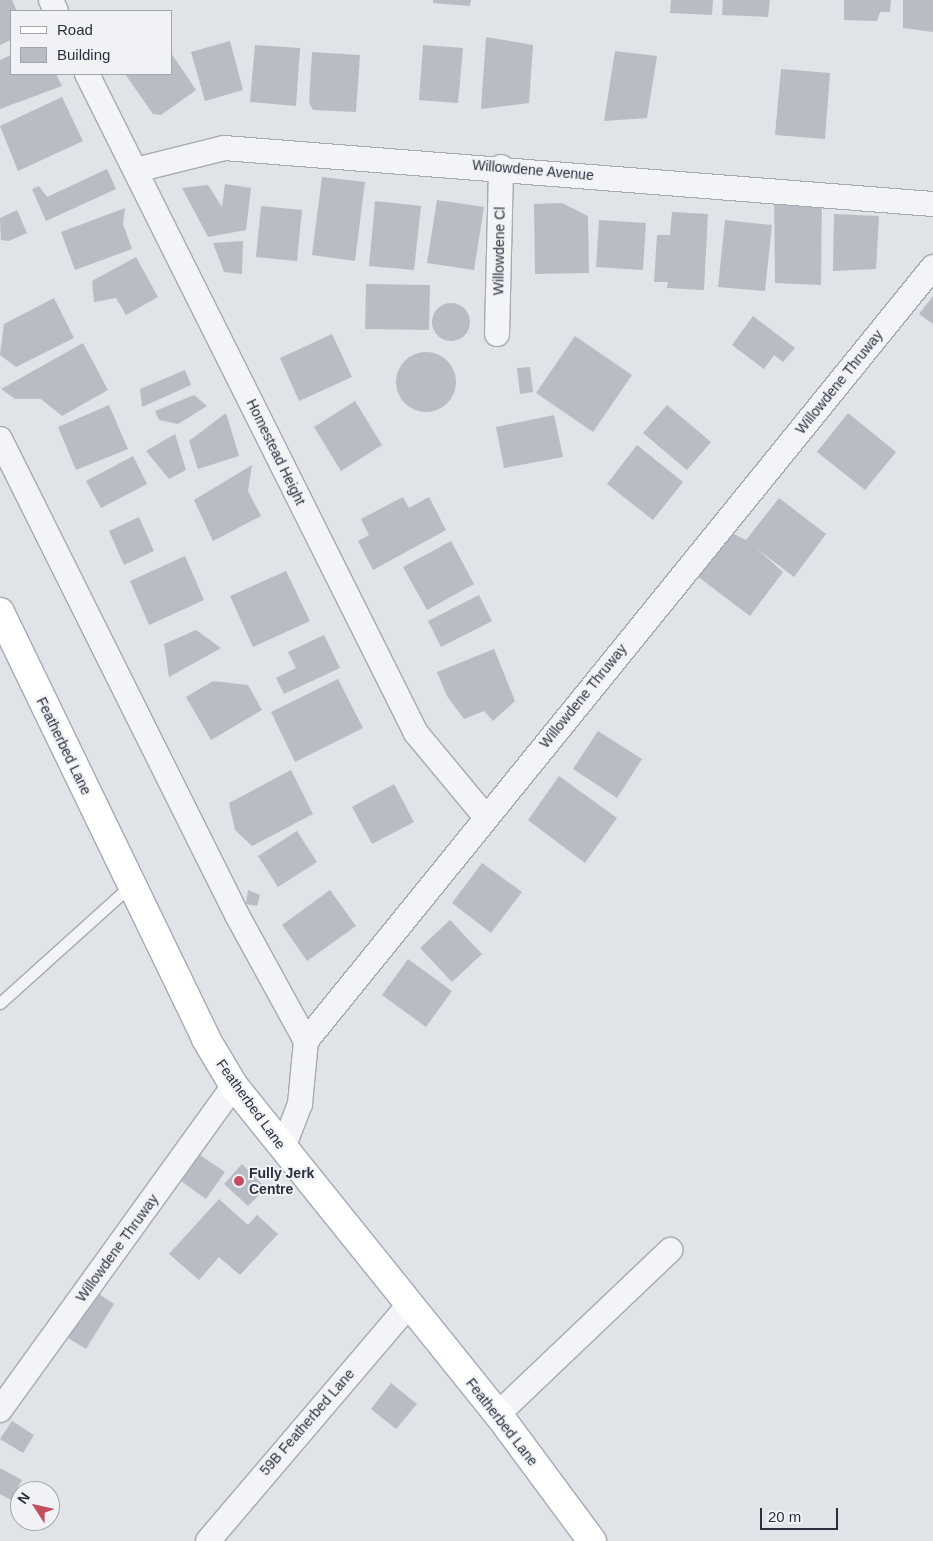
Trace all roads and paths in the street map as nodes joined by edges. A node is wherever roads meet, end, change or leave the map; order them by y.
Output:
1 (88, 75) edge
2 (501, 167) junction
3 (136, 170) junction
4 (933, 204) edge
5 (933, 267) edge
6 (497, 334) dead end
7 (0, 439) edge
8 (0, 612) edge
9 (485, 816) junction
10 (131, 885) junction
11 (0, 1002) edge
12 (306, 1041) junction
13 (234, 1086) junction
14 (283, 1148) junction
15 (670, 1250) dead end
16 (409, 1305) junction
17 (0, 1410) edge
18 (498, 1414) junction
19 (208, 1541) edge
20 (592, 1541) edge

1 - 3 street, Homestead Height
2 - 3 street, Willowdene Avenue
2 - 4 street, Willowdene Avenue
2 - 6 street, Willowdene Cl
3 - 9 street, Homestead Height
5 - 9 street, Willowdene Thruway
7 - 12 street
8 - 10 main road, Featherbed Lane
9 - 12 street, Willowdene Thruway
10 - 11 lane
10 - 13 main road, Featherbed Lane
12 - 14 street
13 - 14 main road, Featherbed Lane
13 - 17 street, Willowdene Thruway
14 - 16 main road, Featherbed Lane
15 - 18 street
16 - 18 main road, Featherbed Lane
16 - 19 street, 59B Featherbed Lane
18 - 20 main road, Featherbed Lane

